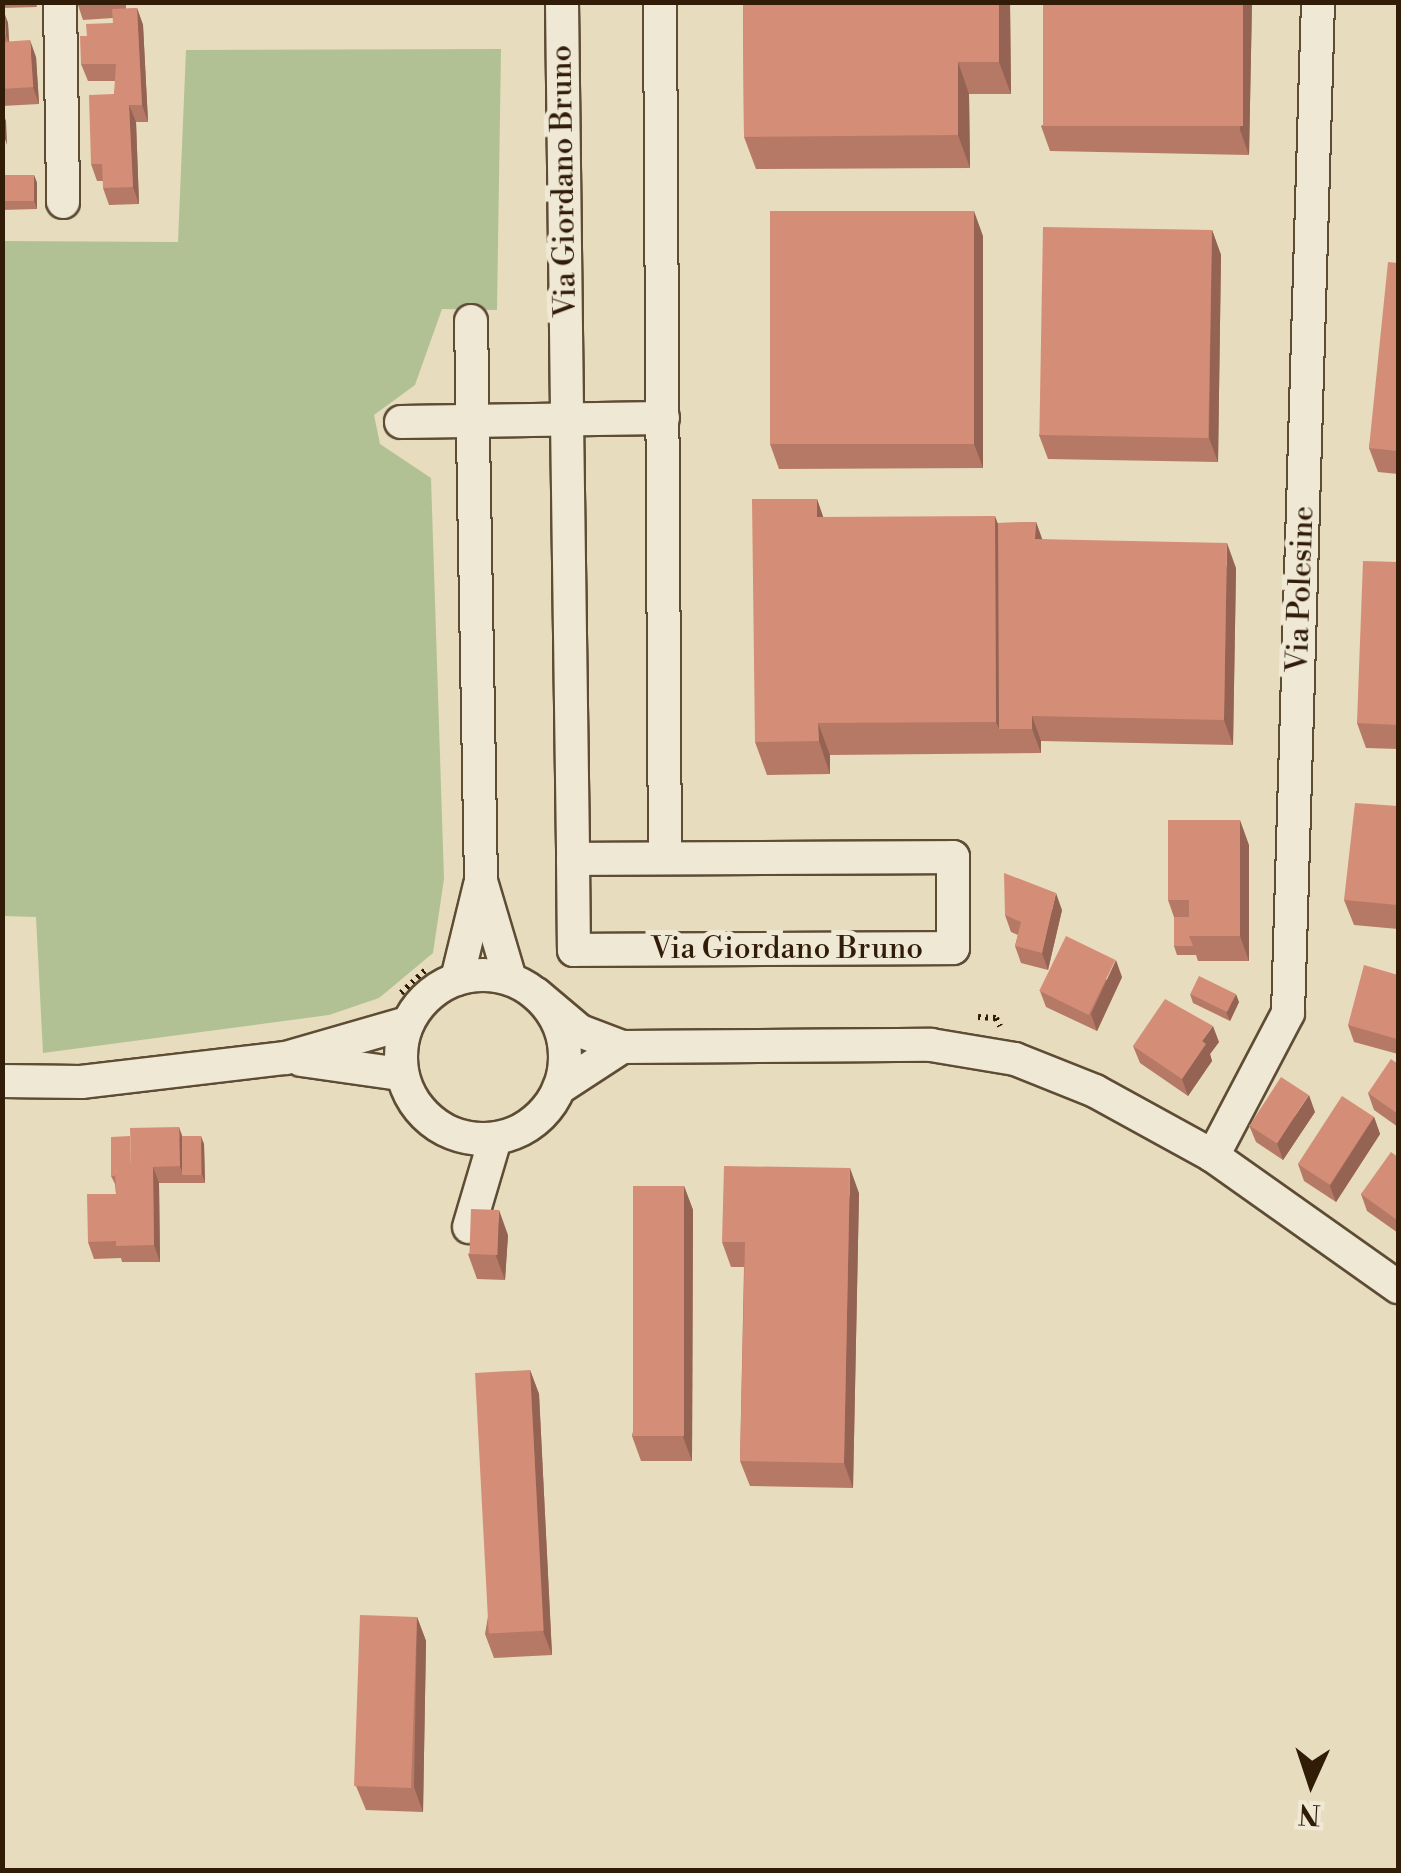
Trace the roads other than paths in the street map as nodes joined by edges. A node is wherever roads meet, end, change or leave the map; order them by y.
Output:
1 (60, 2) edge
2 (562, 2) edge
3 (660, 2) edge
4 (1318, 2) edge
5 (63, 202) dead end
6 (471, 321) dead end
7 (663, 418) junction
8 (567, 419) junction
9 (473, 421) junction
10 (401, 422) dead end
11 (666, 858) junction
12 (573, 859) junction
13 (482, 881) junction
14 (456, 979) junction
15 (523, 986) junction
16 (407, 1022) junction
17 (622, 1047) junction
18 (286, 1058) junction
19 (402, 1074) junction
20 (2, 1081) edge
21 (559, 1088) junction
22 (458, 1136) junction
23 (495, 1139) junction
24 (1213, 1156) junction
25 (1398, 1288) edge

1 - 5 street
2 - 8 street, Via Giordano Bruno
3 - 7 street
4 - 24 street, Via Polesine
6 - 9 street
7 - 8 street
7 - 11 street
8 - 9 street
8 - 12 street, Via Giordano Bruno
9 - 10 street
9 - 13 street
11 - 12 street, Via Giordano Bruno
11 - 12 street, Via Giordano Bruno
13 - 14 street
13 - 15 street
14 - 15 street
14 - 16 street
15 - 17 street
15 - 21 street
16 - 18 street
16 - 19 street
17 - 21 street
17 - 24 street
18 - 19 street
18 - 20 street
19 - 22 street
21 - 23 street
22 - 23 street
22 - 23 street
24 - 25 street

